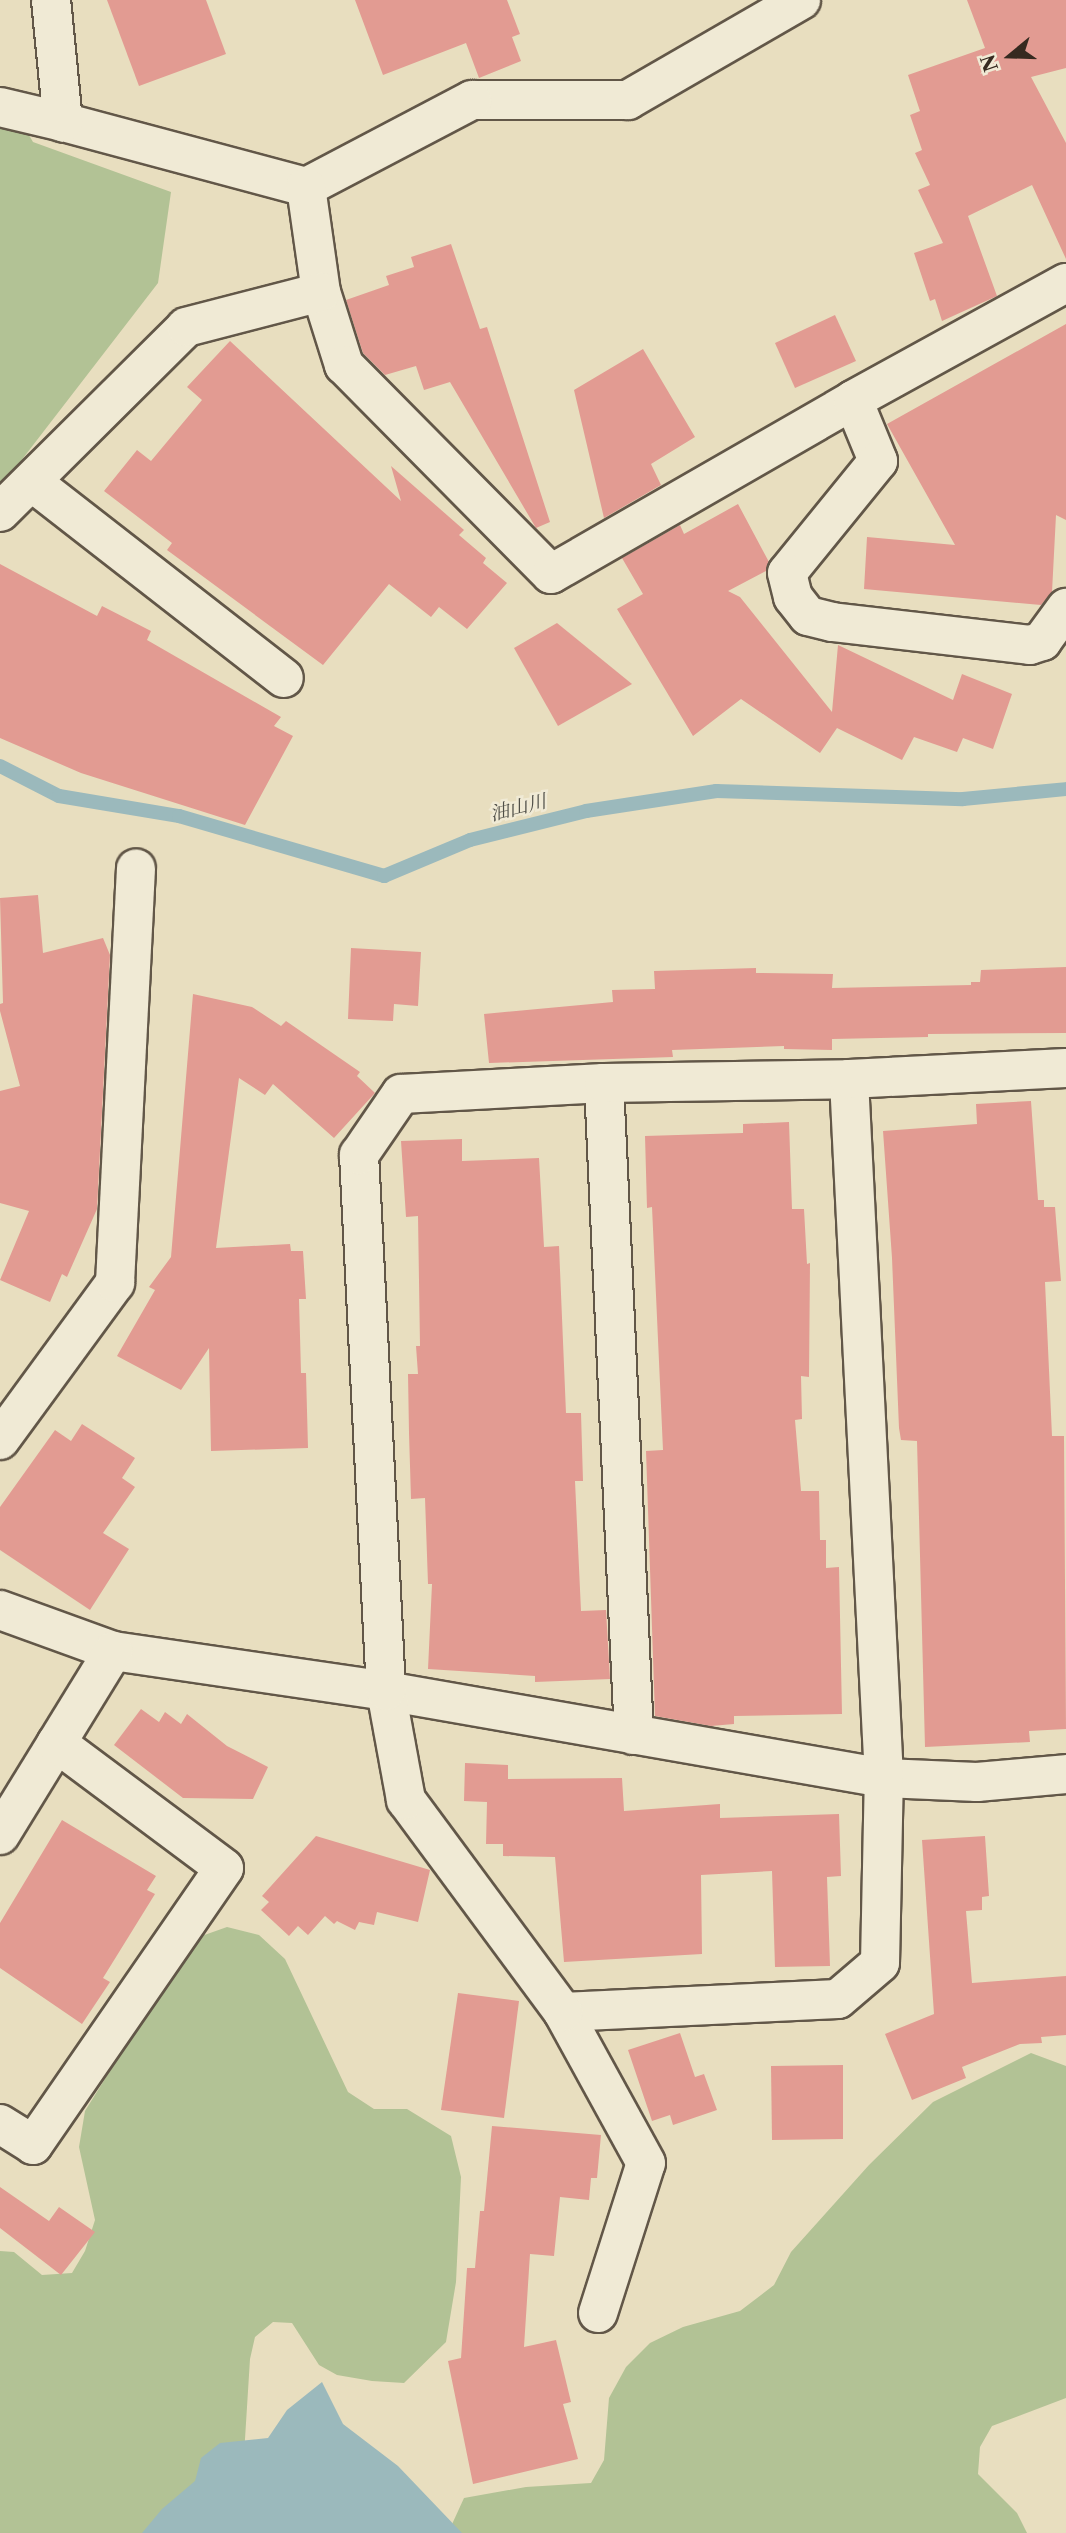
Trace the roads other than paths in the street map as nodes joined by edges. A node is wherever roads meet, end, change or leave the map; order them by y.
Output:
1 (51, 0) edge
2 (801, 0) edge
3 (0, 107) edge
4 (63, 122) junction
5 (306, 187) junction
6 (1066, 283) edge
7 (321, 292) junction
8 (853, 400) junction
9 (32, 482) junction
10 (0, 512) edge
11 (1066, 608) edge
12 (284, 678) dead end
13 (136, 869) dead end
14 (1066, 1068) edge
15 (849, 1079) junction
16 (604, 1083) junction
17 (0, 1440) edge
18 (0, 1610) edge
19 (113, 1651) junction
20 (386, 1690) junction
21 (634, 1735) junction
22 (57, 1743) junction
23 (1066, 1774) edge
24 (884, 1777) junction
25 (0, 1835) edge
26 (563, 2012) junction
27 (0, 2124) edge
28 (598, 2313) dead end

1 - 4 street
2 - 5 street
3 - 4 street
4 - 5 street
5 - 7 street
6 - 8 street
7 - 8 street
7 - 9 street
8 - 11 street
9 - 10 street
9 - 12 street
13 - 17 street
14 - 15 street
15 - 16 street
15 - 24 street
16 - 20 street
16 - 21 street
18 - 19 street
19 - 20 street
19 - 22 street
20 - 21 street
20 - 26 street
21 - 24 street
22 - 25 street
22 - 27 street
23 - 24 street
24 - 26 street
26 - 28 street

